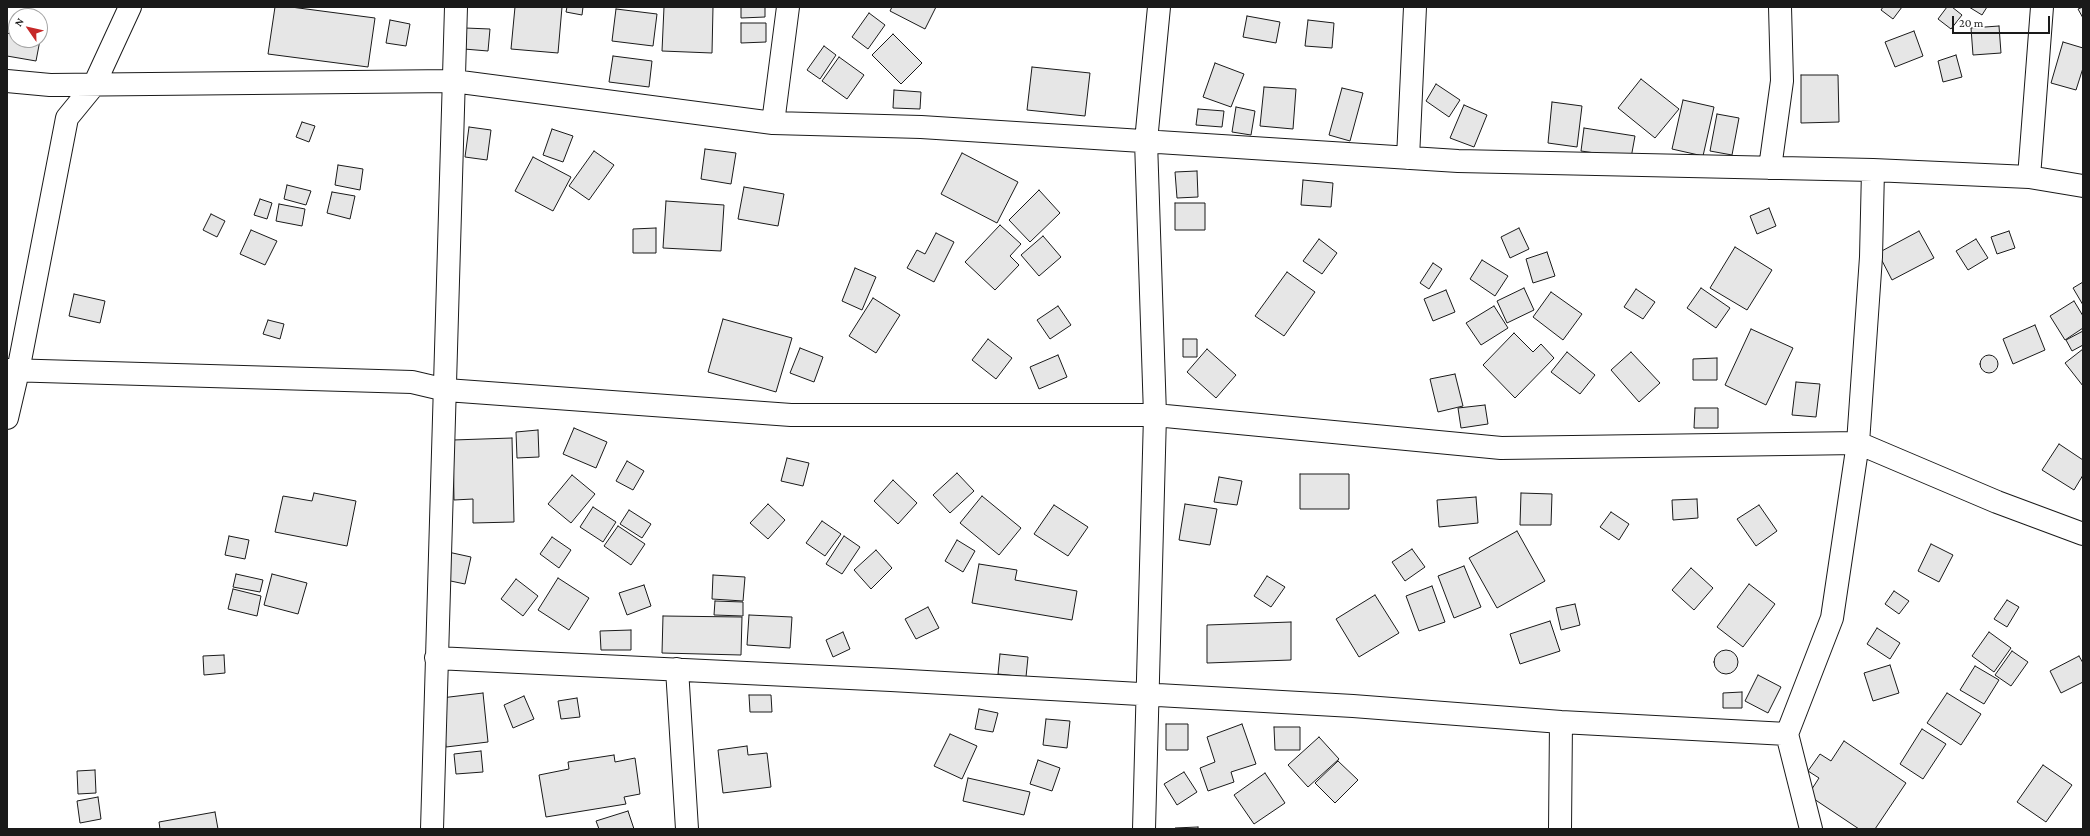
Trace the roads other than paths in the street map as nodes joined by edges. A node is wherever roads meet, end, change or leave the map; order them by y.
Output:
1 (130, 7) edge
2 (456, 7) edge
3 (788, 7) edge
4 (1159, 7) edge
5 (1415, 7) edge
6 (1780, 7) edge
7 (2042, 7) edge
8 (7, 81) edge
9 (453, 81) junction
10 (94, 85) junction
11 (773, 123) junction
12 (1146, 141) junction
13 (1408, 158) junction
14 (1770, 168) junction
15 (1873, 170) junction
16 (2029, 177) junction
17 (2083, 186) edge
18 (13, 370) edge
19 (446, 390) junction
20 (1155, 415) junction
21 (7, 418) edge
22 (1858, 443) junction
23 (2083, 534) edge
24 (436, 658) junction
25 (677, 669) junction
26 (1148, 696) junction
27 (1561, 722) junction
28 (1787, 734) junction
29 (432, 829) edge
30 (687, 829) edge
31 (1144, 829) edge
32 (1560, 829) edge
33 (1811, 829) edge

1 - 10 street
2 - 9 street
3 - 11 street
4 - 12 street
5 - 13 street
6 - 14 street
7 - 16 street
8 - 10 street
9 - 10 street
9 - 11 street
9 - 19 street
10 - 18 street
11 - 12 street
12 - 13 street
12 - 20 street
13 - 14 street
14 - 15 street
15 - 16 street
15 - 22 street
16 - 17 street
18 - 19 street
18 - 21 street
19 - 20 street
19 - 24 street
20 - 22 street
20 - 26 street
22 - 23 street
22 - 28 street
24 - 25 street
24 - 29 street
25 - 26 street
25 - 30 street
26 - 27 street
26 - 31 street
27 - 28 street
27 - 32 street
28 - 33 street

